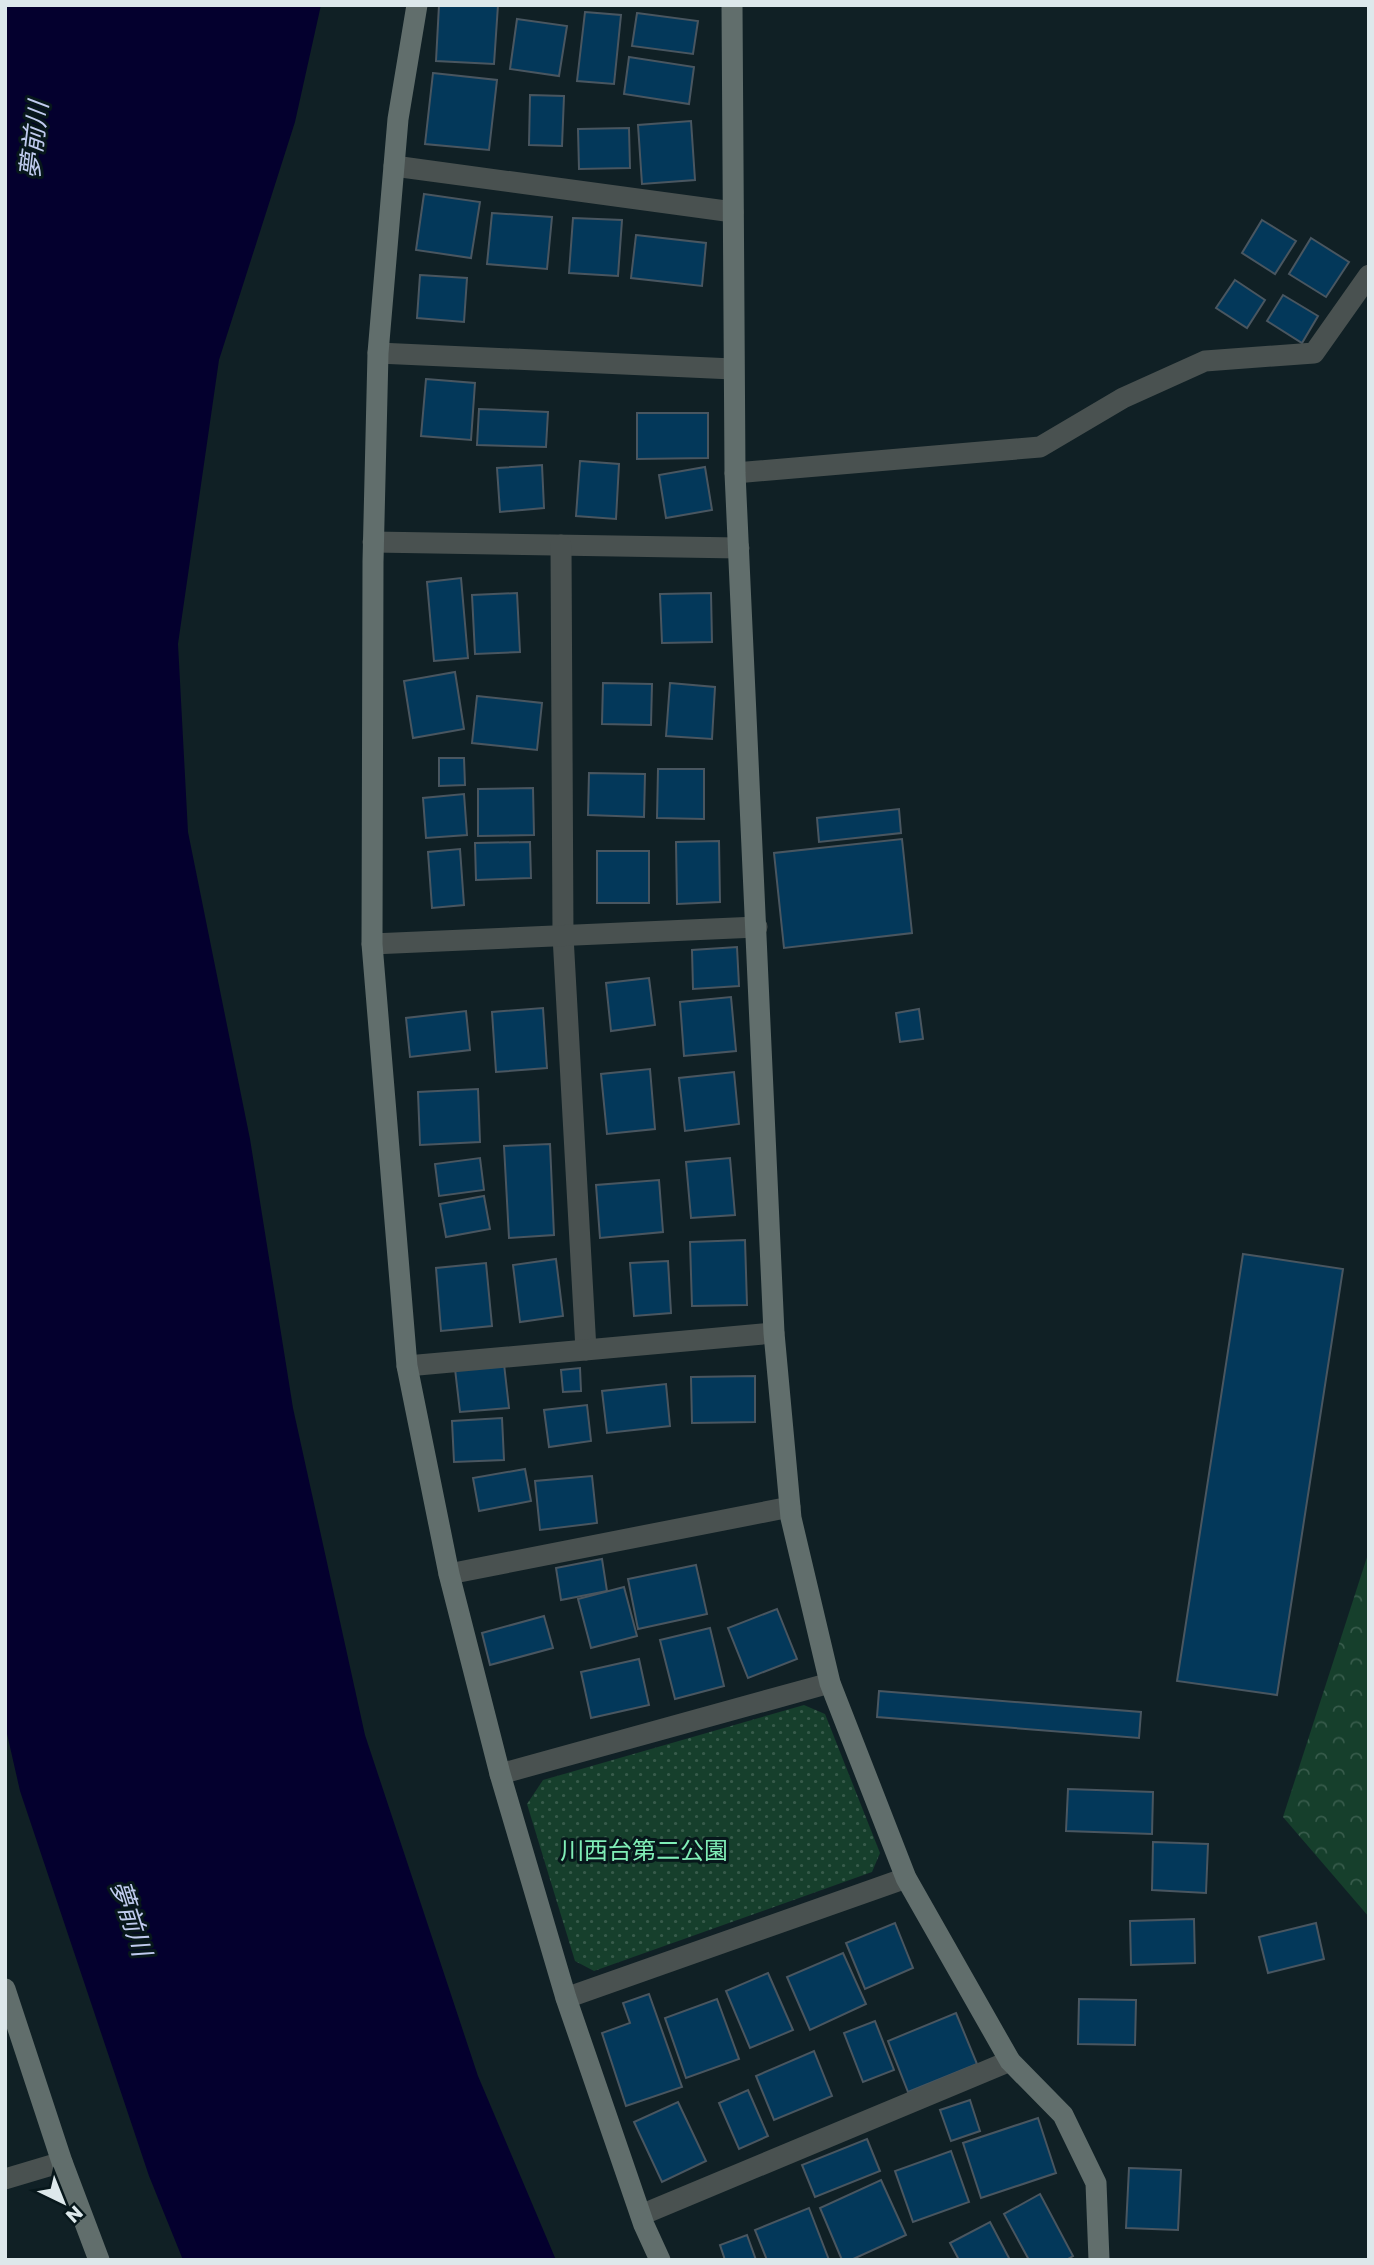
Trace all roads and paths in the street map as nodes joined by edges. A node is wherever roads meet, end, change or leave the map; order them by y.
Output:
1 (417, 5) edge
2 (732, 5) edge
3 (394, 166) junction
4 (733, 212) junction
5 (1369, 275) edge
6 (378, 353) junction
7 (733, 369) junction
8 (735, 473) junction
9 (373, 542) junction
10 (561, 545) junction
11 (739, 548) junction
12 (757, 927) junction
13 (563, 936) junction
14 (372, 944) junction
15 (774, 1333) junction
16 (586, 1350) junction
17 (407, 1366) junction
18 (790, 1507) junction
19 (449, 1574) junction
20 (830, 1683) junction
21 (500, 1774) junction
22 (906, 1878) junction
23 (5, 1989) edge
24 (566, 1998) junction
25 (1010, 2062) junction
26 (62, 2162) junction
27 (5, 2179) edge
28 (641, 2214) junction
29 (99, 2260) edge
30 (660, 2260) edge
31 (1099, 2260) edge

1 - 3 street
2 - 4 street
3 - 4 street
3 - 6 street
4 - 7 street
5 - 8 street
6 - 7 street
6 - 9 street
7 - 8 street
8 - 11 street
9 - 10 street
9 - 14 street
10 - 11 street
10 - 13 street
11 - 12 street
12 - 13 street
12 - 15 street
13 - 14 street
13 - 16 street
14 - 17 street
15 - 16 street
15 - 18 street
16 - 17 street
17 - 19 street
18 - 19 street
18 - 20 street
19 - 21 street
20 - 21 street
20 - 22 street
21 - 24 street
22 - 24 street
22 - 25 street
23 - 26 street
24 - 28 street
25 - 28 street
25 - 31 street
26 - 27 street
26 - 29 street
28 - 30 street

